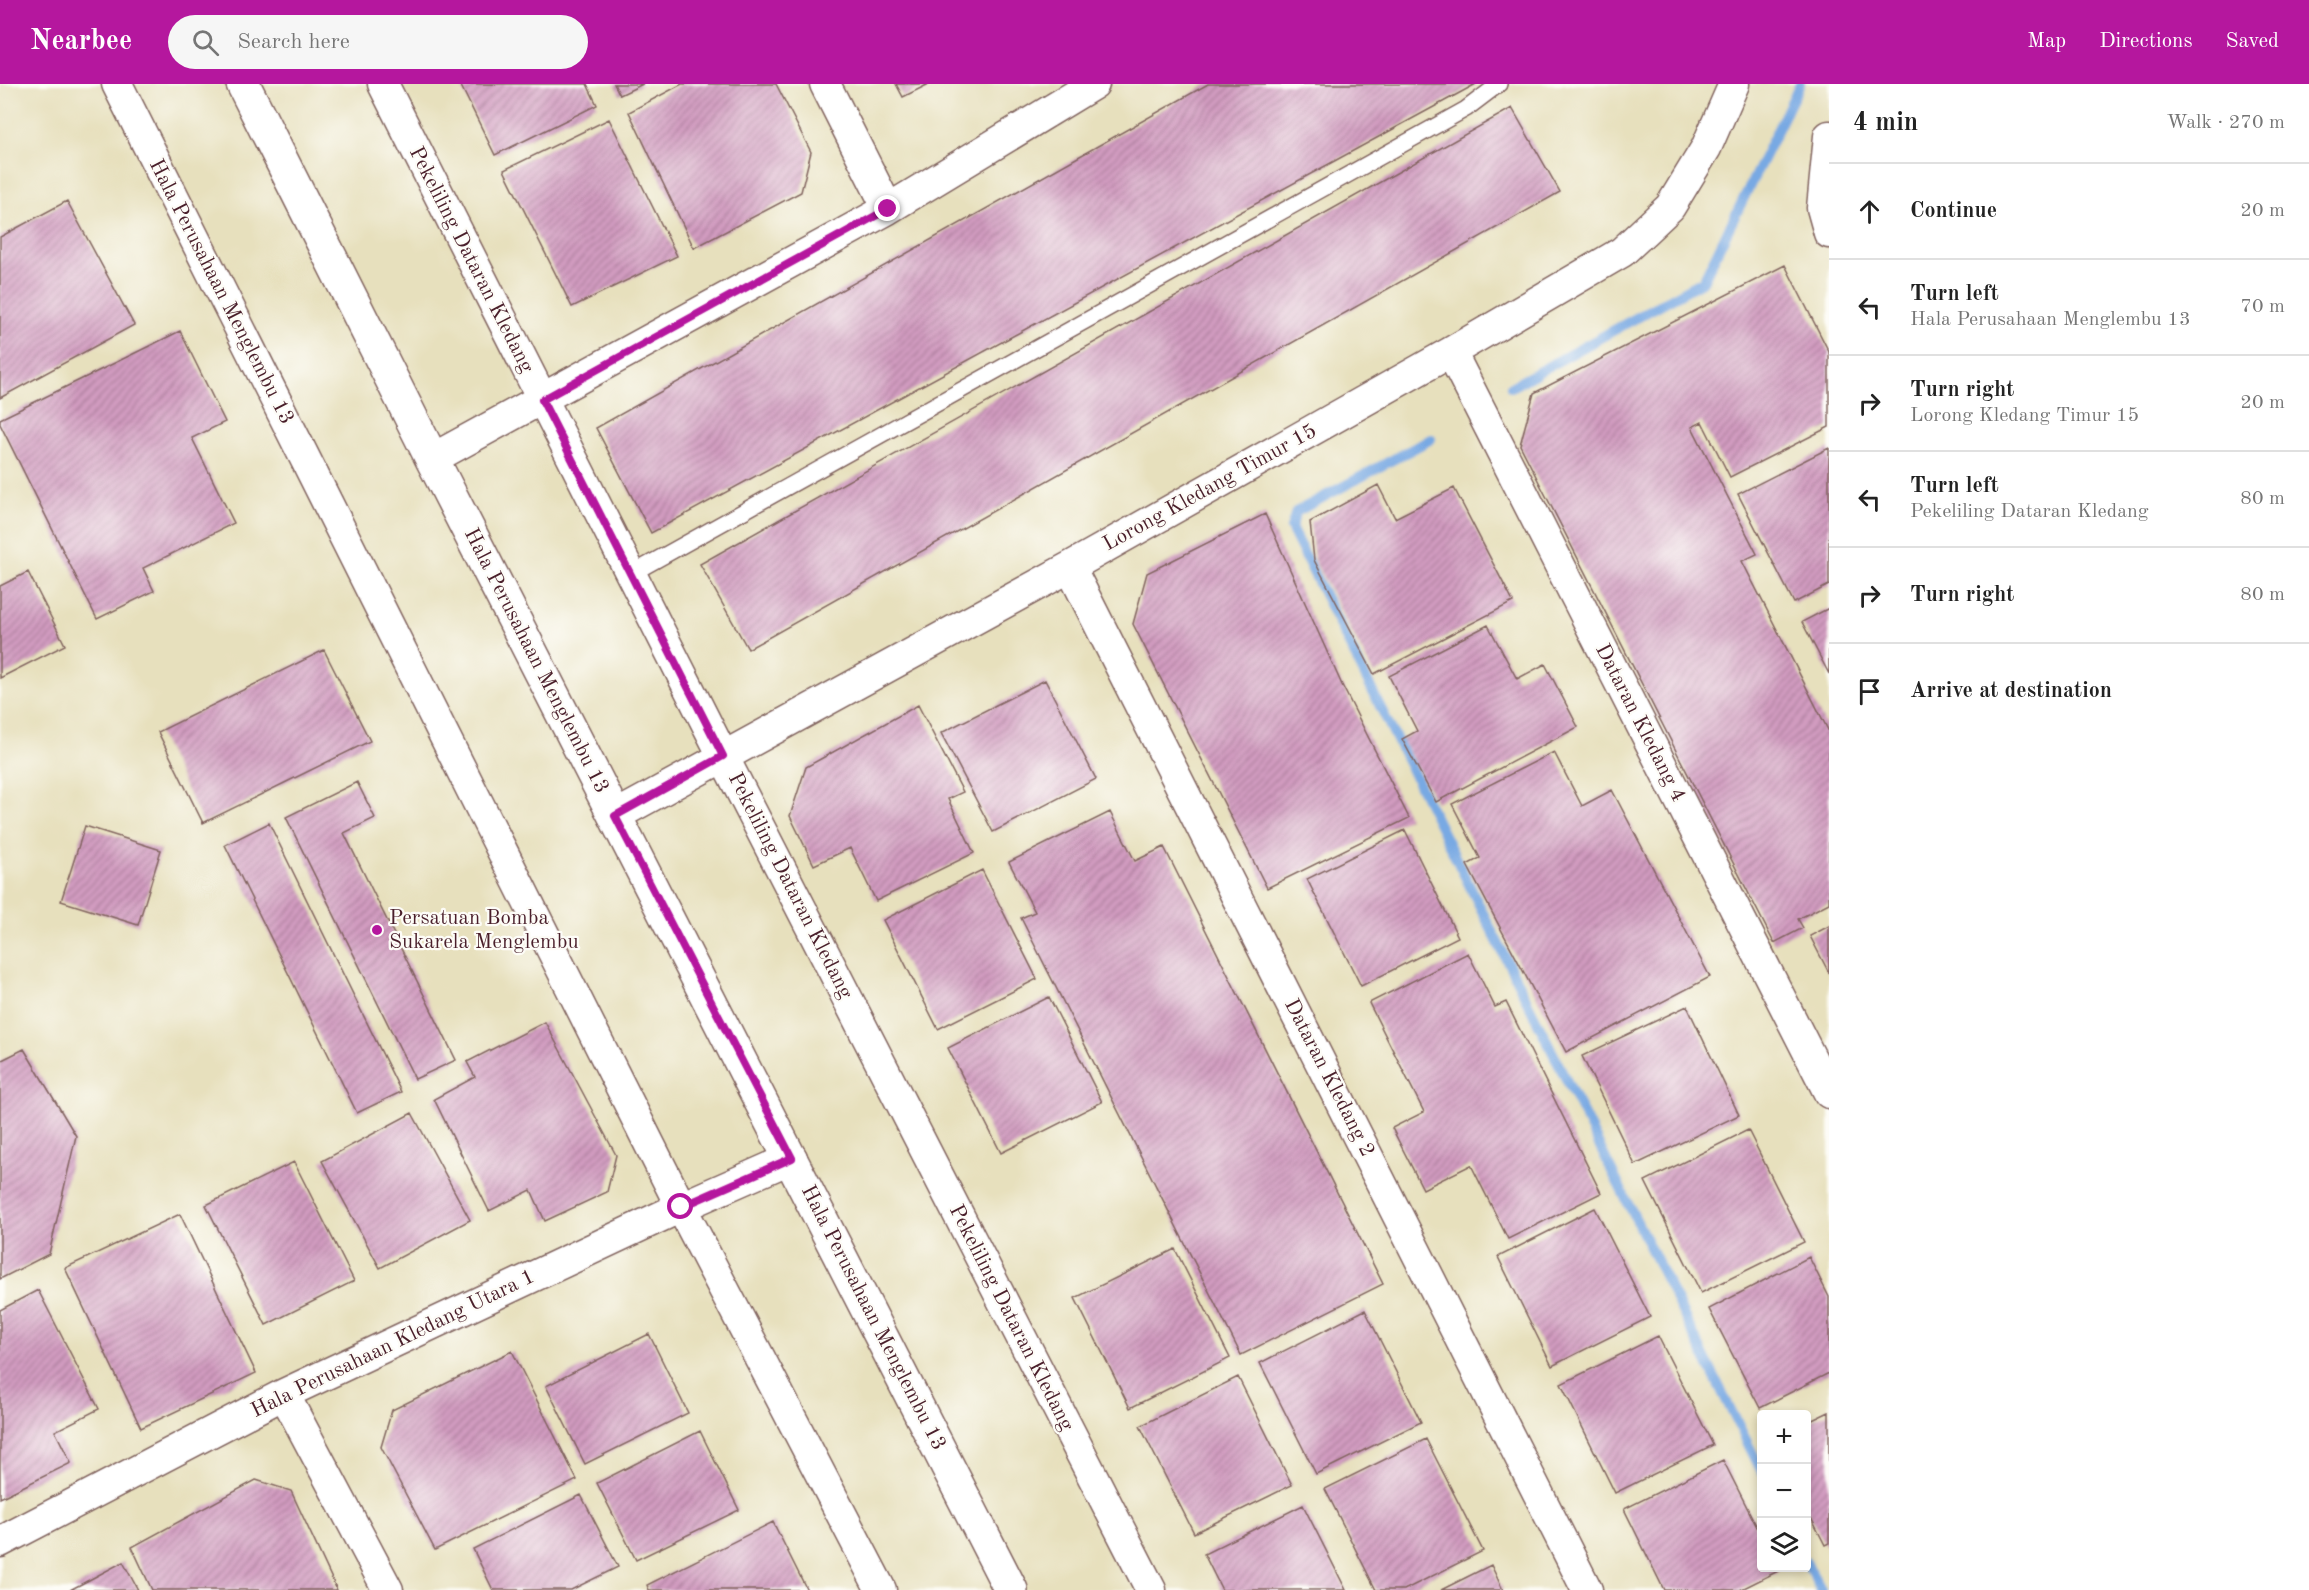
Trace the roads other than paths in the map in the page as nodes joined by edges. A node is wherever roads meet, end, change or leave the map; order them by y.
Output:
1 (117, 84) edge
2 (243, 84) edge
3 (383, 84) edge
4 (825, 84) edge
5 (1094, 84) edge
6 (1499, 84) edge
7 (1734, 84) edge
8 (1829, 136) edge
9 (888, 209) junction
10 (1829, 233) edge
11 (1451, 352) junction
12 (542, 400) junction
13 (432, 459) junction
14 (1070, 567) junction
15 (631, 574) junction
16 (723, 756) junction
17 (615, 816) junction
18 (1829, 1093) edge
19 (792, 1158) junction
20 (681, 1207) junction
21 (284, 1394) junction
22 (0, 1542) edge
23 (388, 1590) edge
24 (881, 1590) edge
25 (1011, 1590) edge
26 (1151, 1590) edge
27 (1587, 1590) edge

1 - 20 street, Hala Perusahaan Menglembu 13
2 - 13 street, Hala Perusahaan Menglembu 13
3 - 12 street, Pekeliling Dataran Kledang
4 - 9 street
5 - 9 street
6 - 15 lane
7 - 11 street, Lorong Kledang Timur 15
8 - 10 street
9 - 12 street
11 - 14 street, Lorong Kledang Timur 15
11 - 18 street, Dataran Kledang 4
12 - 13 street
12 - 15 street, Pekeliling Dataran Kledang
13 - 17 street, Hala Perusahaan Menglembu 13
14 - 16 street, Lorong Kledang Timur 15
14 - 27 street, Dataran Kledang 2
15 - 16 street, Pekeliling Dataran Kledang
16 - 17 street, Lorong Kledang Timur 15
16 - 26 street, Pekeliling Dataran Kledang
17 - 19 street, Hala Perusahaan Menglembu 13
19 - 20 street, Hala Perusahaan Kledang Utara 1
19 - 25 street, Hala Perusahaan Menglembu 13
20 - 21 street, Hala Perusahaan Kledang Utara 1
20 - 24 street, Hala Perusahaan Menglembu 13
21 - 22 street, Hala Perusahaan Kledang Utara 1
21 - 23 street

